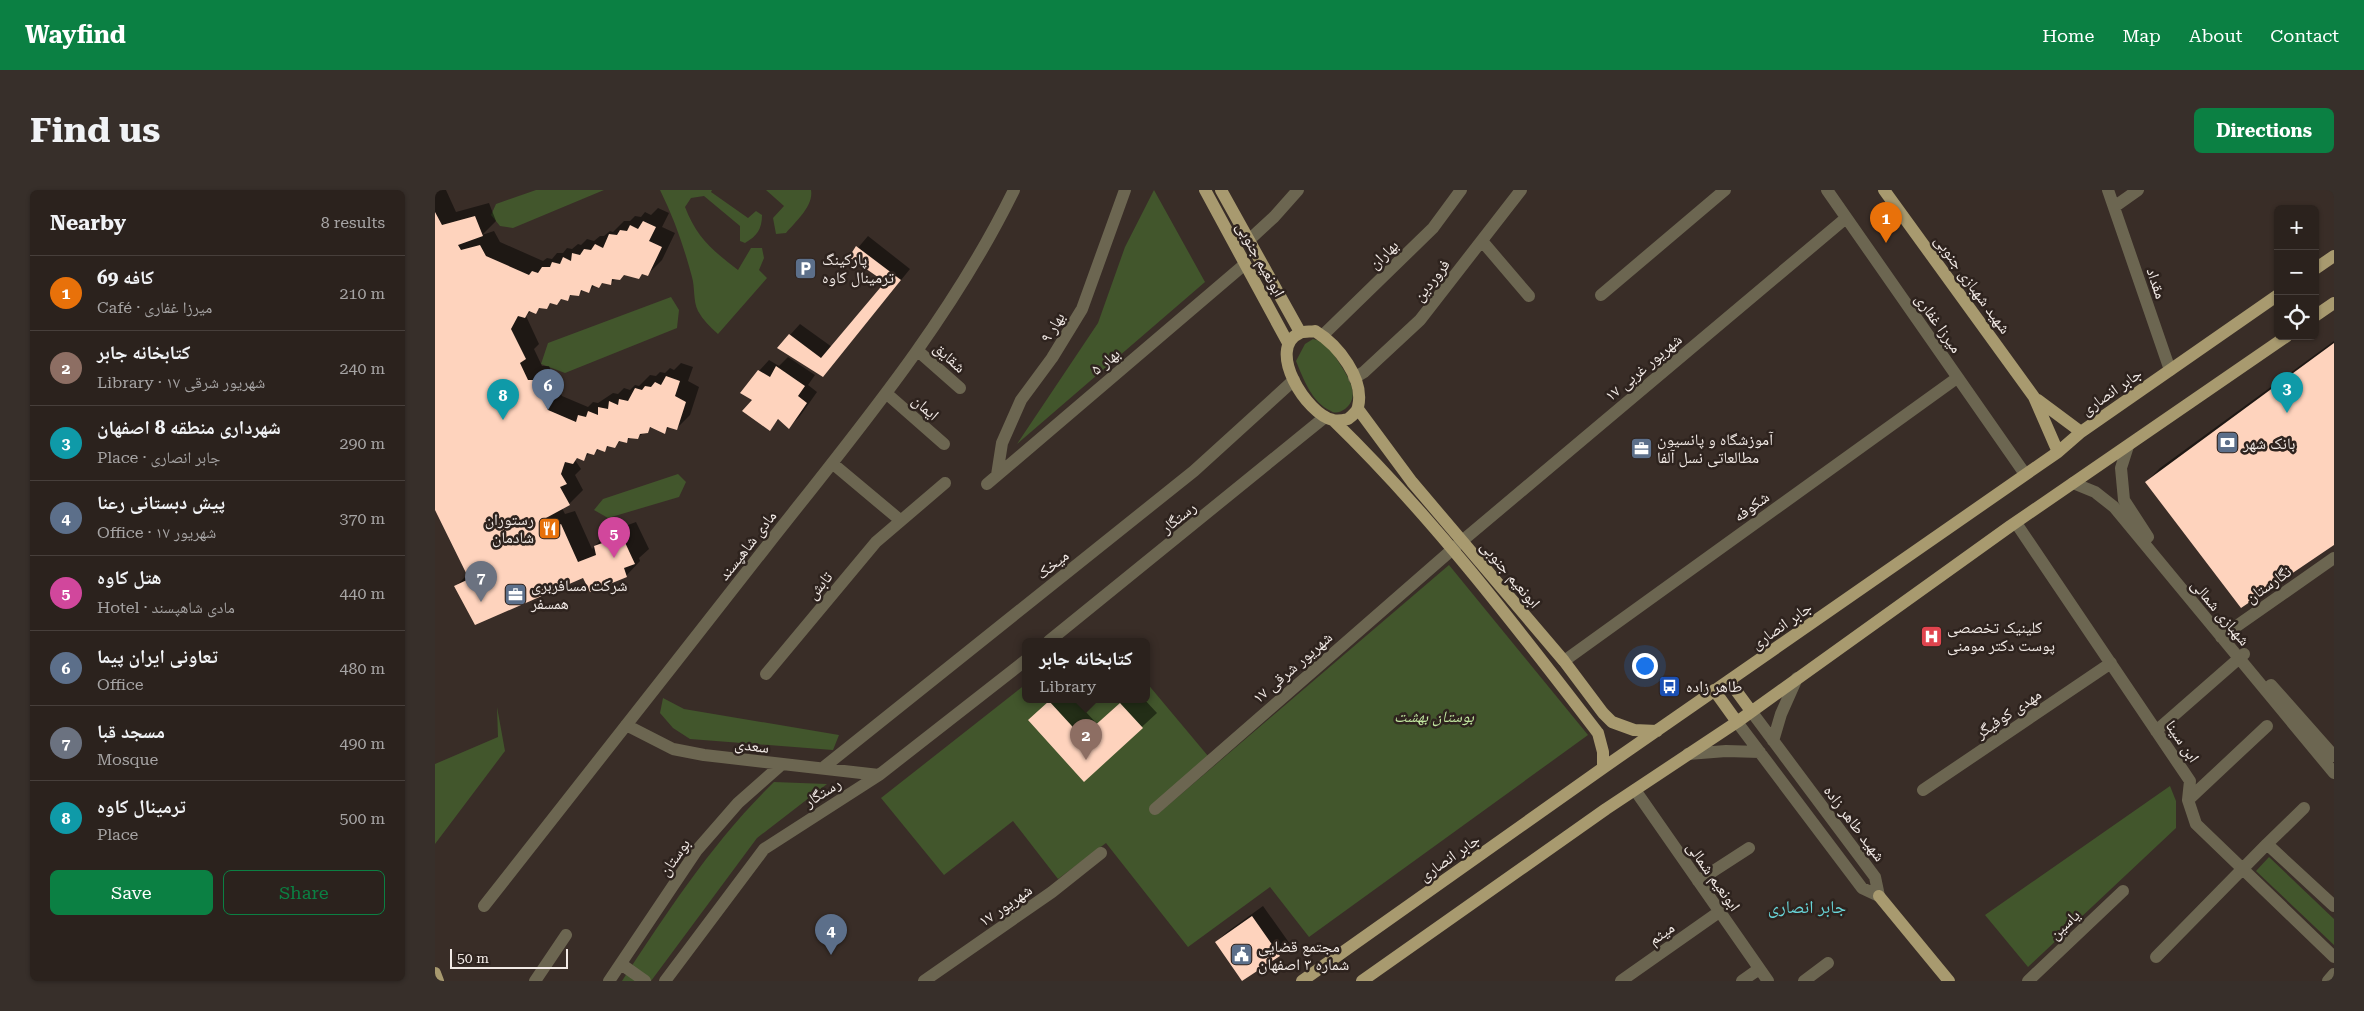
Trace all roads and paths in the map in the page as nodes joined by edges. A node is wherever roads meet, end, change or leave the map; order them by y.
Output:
1 (1015, 190) edge
2 (1125, 190) edge
3 (1205, 190) edge
4 (1221, 190) edge
5 (1298, 190) edge
6 (1461, 190) edge
7 (1521, 190) edge
8 (1725, 190) edge
9 (1827, 190) edge
10 (1884, 190) edge
11 (2108, 190) edge
12 (2139, 190) edge
13 (2114, 207) junction
14 (1846, 218) junction
15 (1249, 240) junction
16 (1482, 240) junction
17 (2334, 256) edge
18 (1245, 264) junction
19 (2319, 266) edge
20 (1601, 295) dead end
21 (1529, 296) dead end
22 (2274, 299) edge
23 (2334, 303) edge
24 (2319, 313) edge
25 (1300, 332) junction
26 (1322, 336) junction
27 (2281, 340) edge
28 (1288, 343) junction
29 (918, 351) junction
30 (2170, 370) junction
31 (1354, 378) junction
32 (1957, 378) junction
33 (1294, 380) junction
34 (959, 388) dead end
35 (886, 393) junction
36 (2034, 397) junction
37 (1358, 409) junction
38 (1329, 418) junction
39 (2081, 432) junction
40 (944, 444) dead end
41 (2128, 446) junction
42 (2058, 452) junction
43 (832, 462) junction
44 (2025, 474) junction
45 (997, 475) junction
46 (945, 483) dead end
47 (2073, 483) junction
48 (987, 484) dead end
49 (900, 520) junction
50 (2016, 523) junction
51 (1457, 545) junction
52 (2334, 558) edge
53 (2224, 635) junction
54 (1053, 638) edge
55 (2242, 656) junction
56 (1564, 661) junction
57 (1022, 663) edge
58 (2111, 663) junction
59 (766, 674) dead end
60 (1797, 678) junction
61 (1729, 681) junction
62 (1714, 690) junction
63 (1751, 711) junction
64 (1737, 722) junction
65 (626, 725) junction
66 (2267, 726) dead end
67 (1657, 731) junction
68 (2157, 731) junction
69 (1773, 741) junction
70 (1760, 752) junction
71 (1688, 754) junction
72 (2334, 756) edge
73 (781, 765) junction
74 (824, 767) junction
75 (1603, 768) junction
76 (2334, 773) edge
77 (879, 775) junction
78 (1635, 790) junction
79 (1923, 790) dead end
80 (2188, 800) junction
81 (2304, 808) dead end
82 (1155, 809) dead end
83 (2267, 844) junction
84 (1749, 848) dead end
85 (1101, 853) dead end
86 (2242, 868) junction
87 (1698, 881) junction
88 (2123, 891) dead end
89 (1879, 896) junction
90 (484, 906) dead end
91 (2334, 906) edge
92 (1719, 912) junction
93 (566, 935) dead end
94 (2156, 957) dead end
95 (2334, 958) edge
96 (1828, 963) dead end
97 (621, 964) junction
98 (1759, 969) junction
99 (435, 973) edge
100 (2334, 974) edge
101 (438, 981) edge
102 (535, 981) edge
103 (609, 981) edge
104 (645, 981) edge
105 (665, 981) edge
106 (924, 981) edge
107 (1302, 981) edge
108 (1362, 981) edge
109 (1621, 981) edge
110 (1742, 981) edge
111 (1768, 981) edge
112 (1804, 981) edge
113 (1949, 981) edge
114 (2028, 981) edge
115 (2328, 981) edge

1 - 29 street, مادی شاهپسند
2 - 45 street, بهار ۹
3 - 18 main road, ابونعیم جنوبی
4 - 15 main road, ابونعیم جنوبی
5 - 15 street
6 - 26 street, بهاران
7 - 16 street, فروردین
8 - 20 street
9 - 14 street, میرزا غفاری
10 - 36 main road, شهید شهبازی جنوبی
11 - 13 street, مقداد
12 - 13 street
13 - 30 street, مقداد
14 - 32 street, میرزا غفاری
14 - 51 street, ۱۷ شهریور غربی
15 - 25 main road, ابونعیم جنوبی
16 - 21 street
16 - 31 street, فروردین
17 - 19 main road
18 - 28 main road, ابونعیم جنوبی
18 - 45 street, بهار ۵
22 - 30 main road, جابر انصاری
23 - 24 main road
25 - 26 main road
25 - 28 main road
26 - 31 main road
27 - 41 main road
28 - 33 main road
29 - 34 street, شقایق
29 - 35 street, مادی شاهپسند
30 - 39 main road, جابر انصاری
31 - 37 main road
32 - 44 street, میرزا غفاری
32 - 56 street, شکوفه
33 - 38 main road
33 - 74 street, میخک
35 - 40 street, ایمان
35 - 43 street, مادی شاهپسند
36 - 39 main road, شهید شهبازی جنوبی
36 - 42 main road, شهید شهبازی جنوبی
37 - 38 main road
37 - 51 main road, ابونعیم جنوبی
38 - 51 main road, ابونعیم جنوبی
38 - 54 street, رستگار
39 - 42 main road, جابر انصاری
41 - 47 main road
41 - 53 street, شهبازی شمالی
42 - 44 main road, جابر انصاری
43 - 49 street
43 - 65 street, مادی شاهپسند
44 - 61 main road, جابر انصاری
45 - 48 street, بهار ۵
46 - 49 street, تابش
47 - 50 main road
47 - 53 street, شهبازی شمالی
49 - 59 street, تابش
50 - 58 street, ابن سینا
50 - 60 main road
51 - 56 main road, ابونعیم جنوبی
51 - 75 main road, ابونعیم جنوبی
51 - 82 street, ۱۷ شهریور شرقی
52 - 53 street, نگارستان
53 - 55 street, شهبازی شمالی
55 - 68 street
55 - 72 street, شهبازی شمالی
55 - 76 street, شهبازی شمالی
56 - 67 main road, ابونعیم جنوبی
57 - 77 street, رستگار
58 - 68 street, ابن سینا
58 - 79 street, مهدی کوفیگر
60 - 63 main road
60 - 69 street
61 - 62 main road, جابر انصاری
61 - 63 main road
62 - 64 main road
62 - 67 main road, جابر انصاری
63 - 64 main road
63 - 69 street, شهید طاهر زاده
64 - 70 street, شهید طاهر زاده
64 - 71 main road
65 - 73 street, سعدی
65 - 90 street, مادی شاهپسند
66 - 80 street
67 - 75 main road, جابر انصاری
68 - 80 street, ابن سینا
69 - 89 street, شهید طاهر زاده
70 - 71 street
70 - 89 street, شهید طاهر زاده
71 - 78 main road
73 - 74 street, سعدی
73 - 97 street, بوستان
74 - 77 street, سعدی
75 - 107 main road, جابر انصاری
77 - 105 street, رستگار
78 - 87 street, ابونعیم شمالی
78 - 108 main road
80 - 86 street, ابن سینا
81 - 83 street
83 - 86 street
83 - 91 street
84 - 87 street
85 - 106 street, ۱۷ شهریور
86 - 94 street
86 - 95 street, ابن سینا
87 - 92 street, ابونعیم شمالی
88 - 114 street, یاسین
89 - 113 main road
92 - 98 street, ابونعیم شمالی
92 - 109 street, میثم
93 - 102 street
96 - 112 street
97 - 103 street, بوستان
97 - 104 street
98 - 110 street
98 - 111 street, ابونعیم شمالی
99 - 101 main road
100 - 115 street

